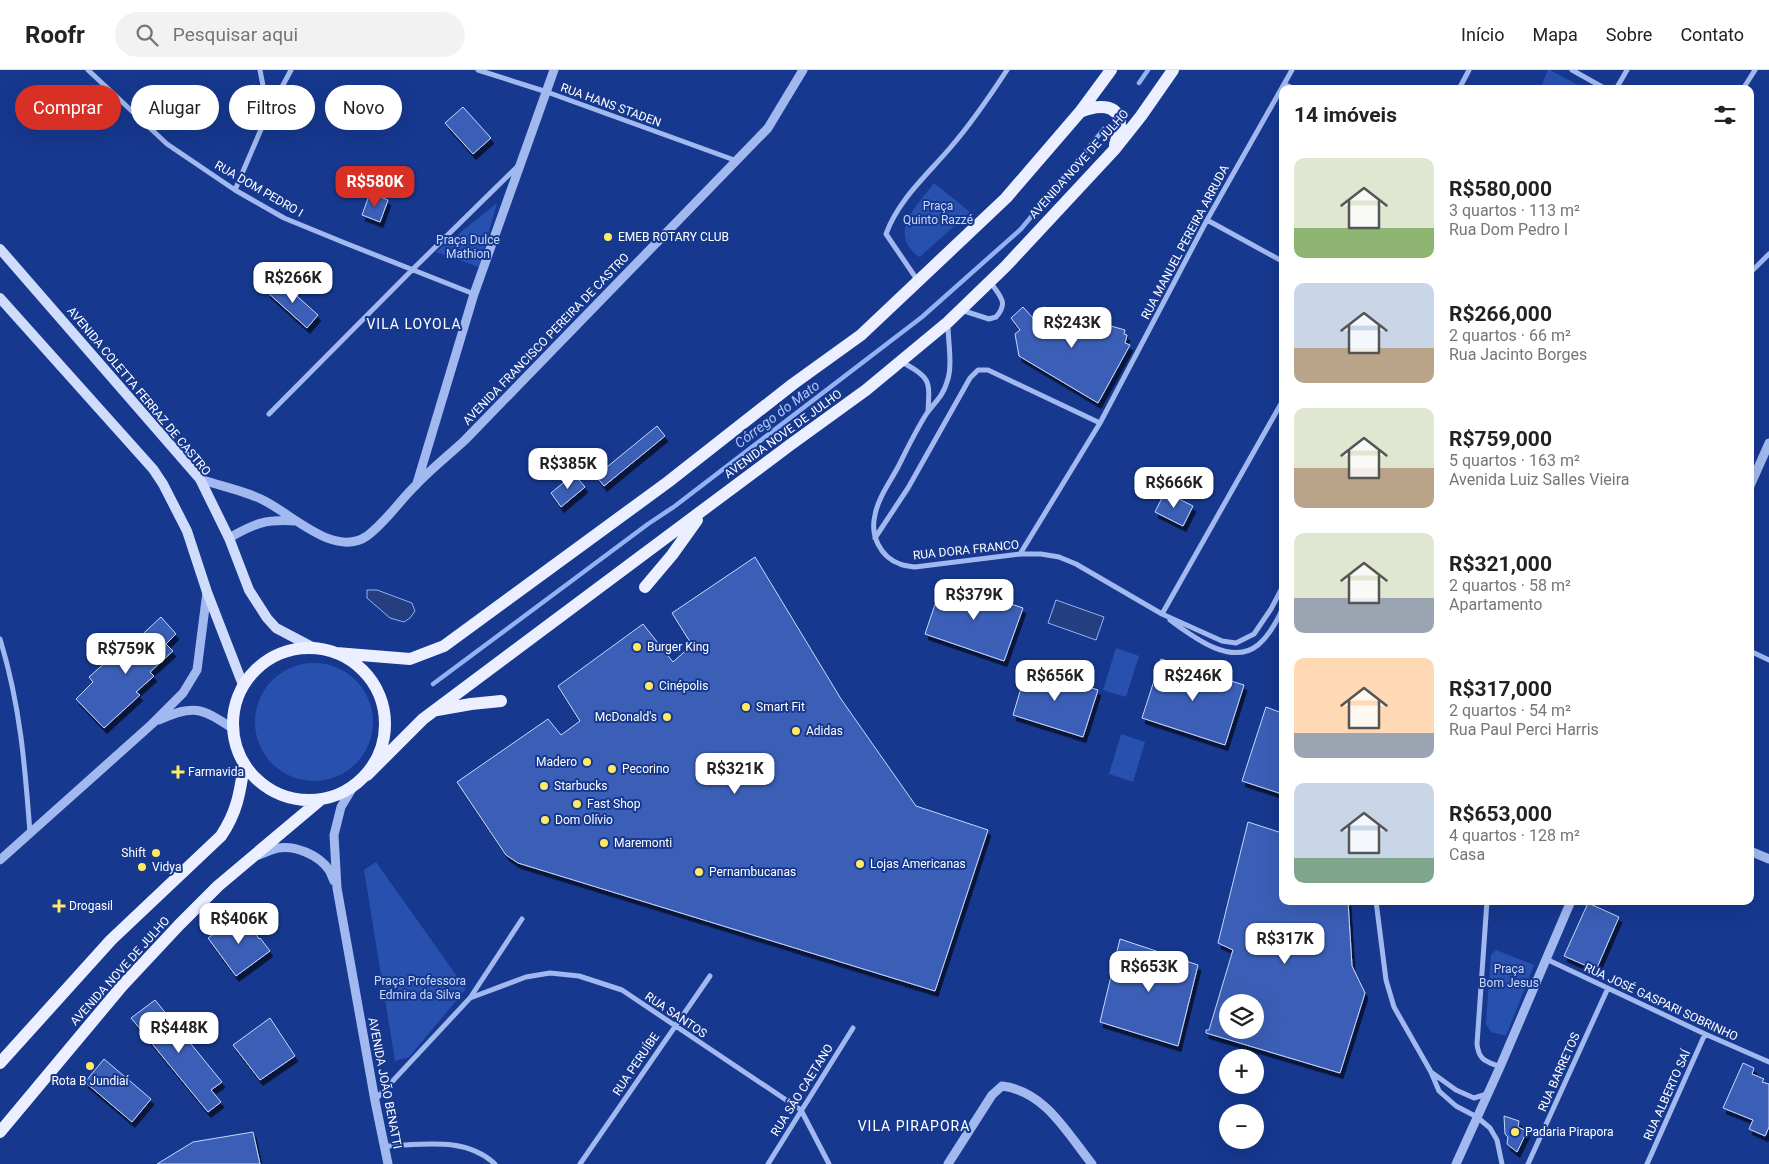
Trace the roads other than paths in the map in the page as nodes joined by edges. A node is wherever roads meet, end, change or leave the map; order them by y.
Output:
1 (88, 70) edge
2 (260, 70) edge
3 (291, 70) edge
4 (478, 70) edge
5 (554, 70) edge
6 (803, 70) edge
7 (1007, 70) edge
8 (1111, 70) edge
9 (1173, 70) edge
10 (1292, 70) edge
11 (1469, 70) edge
12 (1572, 70) edge
13 (1627, 70) edge
14 (1755, 70) edge
15 (1284, 84) edge
16 (263, 85) edge
17 (283, 85) edge
18 (1461, 85) edge
19 (1599, 85) edge
20 (1618, 85) edge
21 (1746, 85) edge
22 (547, 92) junction
23 (1279, 93) edge
24 (1080, 112) junction
25 (261, 130) edge
26 (1114, 150) junction
27 (737, 162) junction
28 (518, 166) junction
29 (235, 190) junction
30 (1207, 220) junction
31 (0, 249) edge
32 (1769, 254) edge
33 (1279, 260) edge
34 (1754, 269) edge
35 (412, 270) junction
36 (918, 281) junction
37 (990, 281) junction
38 (474, 294) junction
39 (0, 298) edge
40 (961, 310) junction
41 (948, 322) junction
42 (902, 362) junction
43 (1279, 407) edge
44 (928, 412) junction
45 (269, 414) dead end
46 (1100, 423) junction
47 (1769, 443) edge
48 (1766, 457) edge
49 (200, 479) junction
50 (1754, 479) edge
51 (417, 483) junction
52 (704, 510) junction
53 (296, 521) junction
54 (229, 538) junction
55 (875, 539) junction
56 (1020, 554) junction
57 (645, 587) dead end
58 (207, 592) junction
59 (1279, 594) edge
60 (1162, 614) junction
61 (1279, 616) edge
62 (0, 639) edge
63 (314, 648) junction
64 (336, 653) junction
65 (1754, 653) edge
66 (1769, 660) edge
67 (243, 685) junction
68 (501, 701) dead end
69 (435, 710) junction
70 (152, 724) junction
71 (232, 728) junction
72 (244, 765) junction
73 (367, 775) junction
74 (353, 787) junction
75 (319, 800) junction
76 (30, 834) junction
77 (1754, 853) edge
78 (253, 857) junction
79 (1769, 859) edge
80 (0, 860) edge
81 (337, 888) junction
82 (1377, 905) edge
83 (1487, 905) edge
84 (1570, 905) edge
85 (522, 919) dead end
86 (1546, 959) junction
87 (710, 976) dead end
88 (1608, 988) junction
89 (470, 998) junction
90 (674, 1026) junction
91 (853, 1028) dead end
92 (1705, 1034) junction
93 (1769, 1062) edge
94 (0, 1063) edge
95 (1500, 1067) junction
96 (1431, 1072) junction
97 (1488, 1093) junction
98 (375, 1101) junction
99 (801, 1110) junction
100 (1478, 1116) junction
101 (0, 1132) edge
102 (385, 1146) junction
103 (388, 1164) edge
104 (495, 1164) edge
105 (580, 1164) edge
106 (768, 1164) edge
107 (829, 1164) edge
108 (948, 1164) edge
109 (1092, 1164) edge
110 (1456, 1164) edge
111 (1502, 1164) edge
112 (1528, 1164) edge
113 (1647, 1164) edge

1 - 29 street, RUA DOM PEDRO I
2 - 16 street
3 - 17 street
4 - 22 street, RUA HANS STADEN
5 - 22 street
6 - 27 street, AVENIDA FRANCISCO PEREIRA DE CASTRO
7 - 36 street
8 - 24 main road
9 - 26 main road, AVENIDA NOVE DE JULHO
10 - 15 street, RUA MANUEL PEREIRA ARRUDA
11 - 18 street
12 - 19 street
13 - 20 street
14 - 21 street
22 - 27 street, RUA HANS STADEN
22 - 28 street
23 - 30 street, RUA MANUEL PEREIRA ARRUDA
24 - 26 main road
24 - 36 main road
25 - 29 street
26 - 37 main road, AVENIDA NOVE DE JULHO
27 - 51 street, AVENIDA FRANCISCO PEREIRA DE CASTRO
28 - 35 street
28 - 38 street
29 - 35 street, RUA DOM PEDRO I
30 - 33 street
30 - 46 street, RUA MANUEL PEREIRA ARRUDA
31 - 49 main road, AVENIDA COLETTA FERRAZ DE CASTRO
32 - 34 street
35 - 38 street, RUA DOM PEDRO I
35 - 45 street
36 - 64 main road
37 - 40 main road, AVENIDA NOVE DE JULHO
37 - 40 street
38 - 51 street
39 - 58 main road
40 - 41 main road, AVENIDA NOVE DE JULHO
41 - 42 main road, AVENIDA NOVE DE JULHO
41 - 44 street
42 - 44 street
42 - 52 main road, AVENIDA NOVE DE JULHO
43 - 60 street
44 - 55 street
46 - 55 street
46 - 56 street, RUA MANUEL PEREIRA ARRUDA
47 - 48 street
48 - 50 street
49 - 53 street, AVENIDA FRANCISCO PEREIRA DE CASTRO
49 - 54 main road, AVENIDA COLETTA FERRAZ DE CASTRO
51 - 53 street, AVENIDA FRANCISCO PEREIRA DE CASTRO
52 - 57 main road
52 - 69 main road, AVENIDA NOVE DE JULHO
53 - 54 street
54 - 63 main road, AVENIDA COLETTA FERRAZ DE CASTRO
55 - 56 street, RUA DORA FRANCO
56 - 60 street, RUA DORA FRANCO
58 - 67 main road
58 - 70 street
59 - 60 street, RUA DORA FRANCO
60 - 61 street, RUA DORA FRANCO
62 - 76 street
63 - 64 main road
63 - 67 main road
64 - 73 main road
65 - 66 street
67 - 71 main road
68 - 69 main road
69 - 73 main road, AVENIDA NOVE DE JULHO
70 - 71 street
70 - 76 street
71 - 72 main road
72 - 75 main road
72 - 94 main road, AVENIDA NOVE DE JULHO
73 - 74 main road
74 - 75 main road
74 - 81 street, AVENIDA JOÃO BENATTI
75 - 78 main road, AVENIDA NOVE DE JULHO
76 - 80 street
77 - 79 street
78 - 81 street, AVENIDA JOÃO BENATTI
78 - 101 main road, AVENIDA NOVE DE JULHO
81 - 98 street, AVENIDA JOÃO BENATTI
82 - 96 street
83 - 95 street
84 - 86 street
85 - 89 street
86 - 88 street, RUA JOSÉ GASPARI SOBRINHO
86 - 95 street
87 - 90 street, RUA PERUÍBE
88 - 92 street, RUA JOSÉ GASPARI SOBRINHO
88 - 112 street, RUA BARRETOS
89 - 90 street, RUA SANTOS
89 - 98 street
90 - 99 street, RUA SANTOS
90 - 105 street, RUA PERUÍBE
91 - 99 street, RUA SÃO CAETANO
92 - 93 street, RUA JOSÉ GASPARI SOBRINHO
92 - 113 street, RUA ALBERTO SAÍ
95 - 97 street
96 - 97 street
96 - 100 street
97 - 100 street
98 - 102 street, AVENIDA JOÃO BENATTI
99 - 106 street, RUA SÃO CAETANO
99 - 107 street, RUA SANTOS
100 - 110 street
100 - 111 street
102 - 103 street, AVENIDA JOÃO BENATTI
102 - 104 street
108 - 109 street

